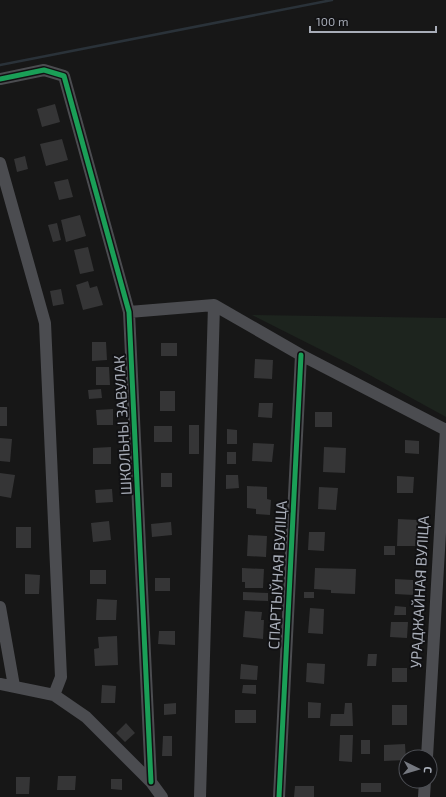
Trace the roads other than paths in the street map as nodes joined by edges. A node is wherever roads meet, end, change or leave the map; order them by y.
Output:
1 (0, 79) edge
2 (0, 163) edge
3 (214, 304) junction
4 (129, 312) junction
5 (301, 354) junction
6 (446, 429) edge
7 (0, 607) edge
8 (0, 684) edge
9 (14, 686) junction
10 (54, 695) junction
11 (427, 749) edge
12 (152, 782) junction
13 (162, 797) edge
14 (200, 797) edge
15 (279, 797) edge

1 - 4 street, ШКОЛЬНЫ ЗАВУЛАК
2 - 10 street
3 - 4 street
3 - 5 street
3 - 14 street
4 - 12 street, ШКОЛЬНЫ ЗАВУЛАК
5 - 6 street
5 - 15 street, СПАРТЫЎНАЯ ВУЛІЦА
6 - 11 street, УРАДЖАЙНАЯ ВУЛІЦА
7 - 9 street
8 - 9 street
9 - 10 street
10 - 12 street
12 - 13 street

